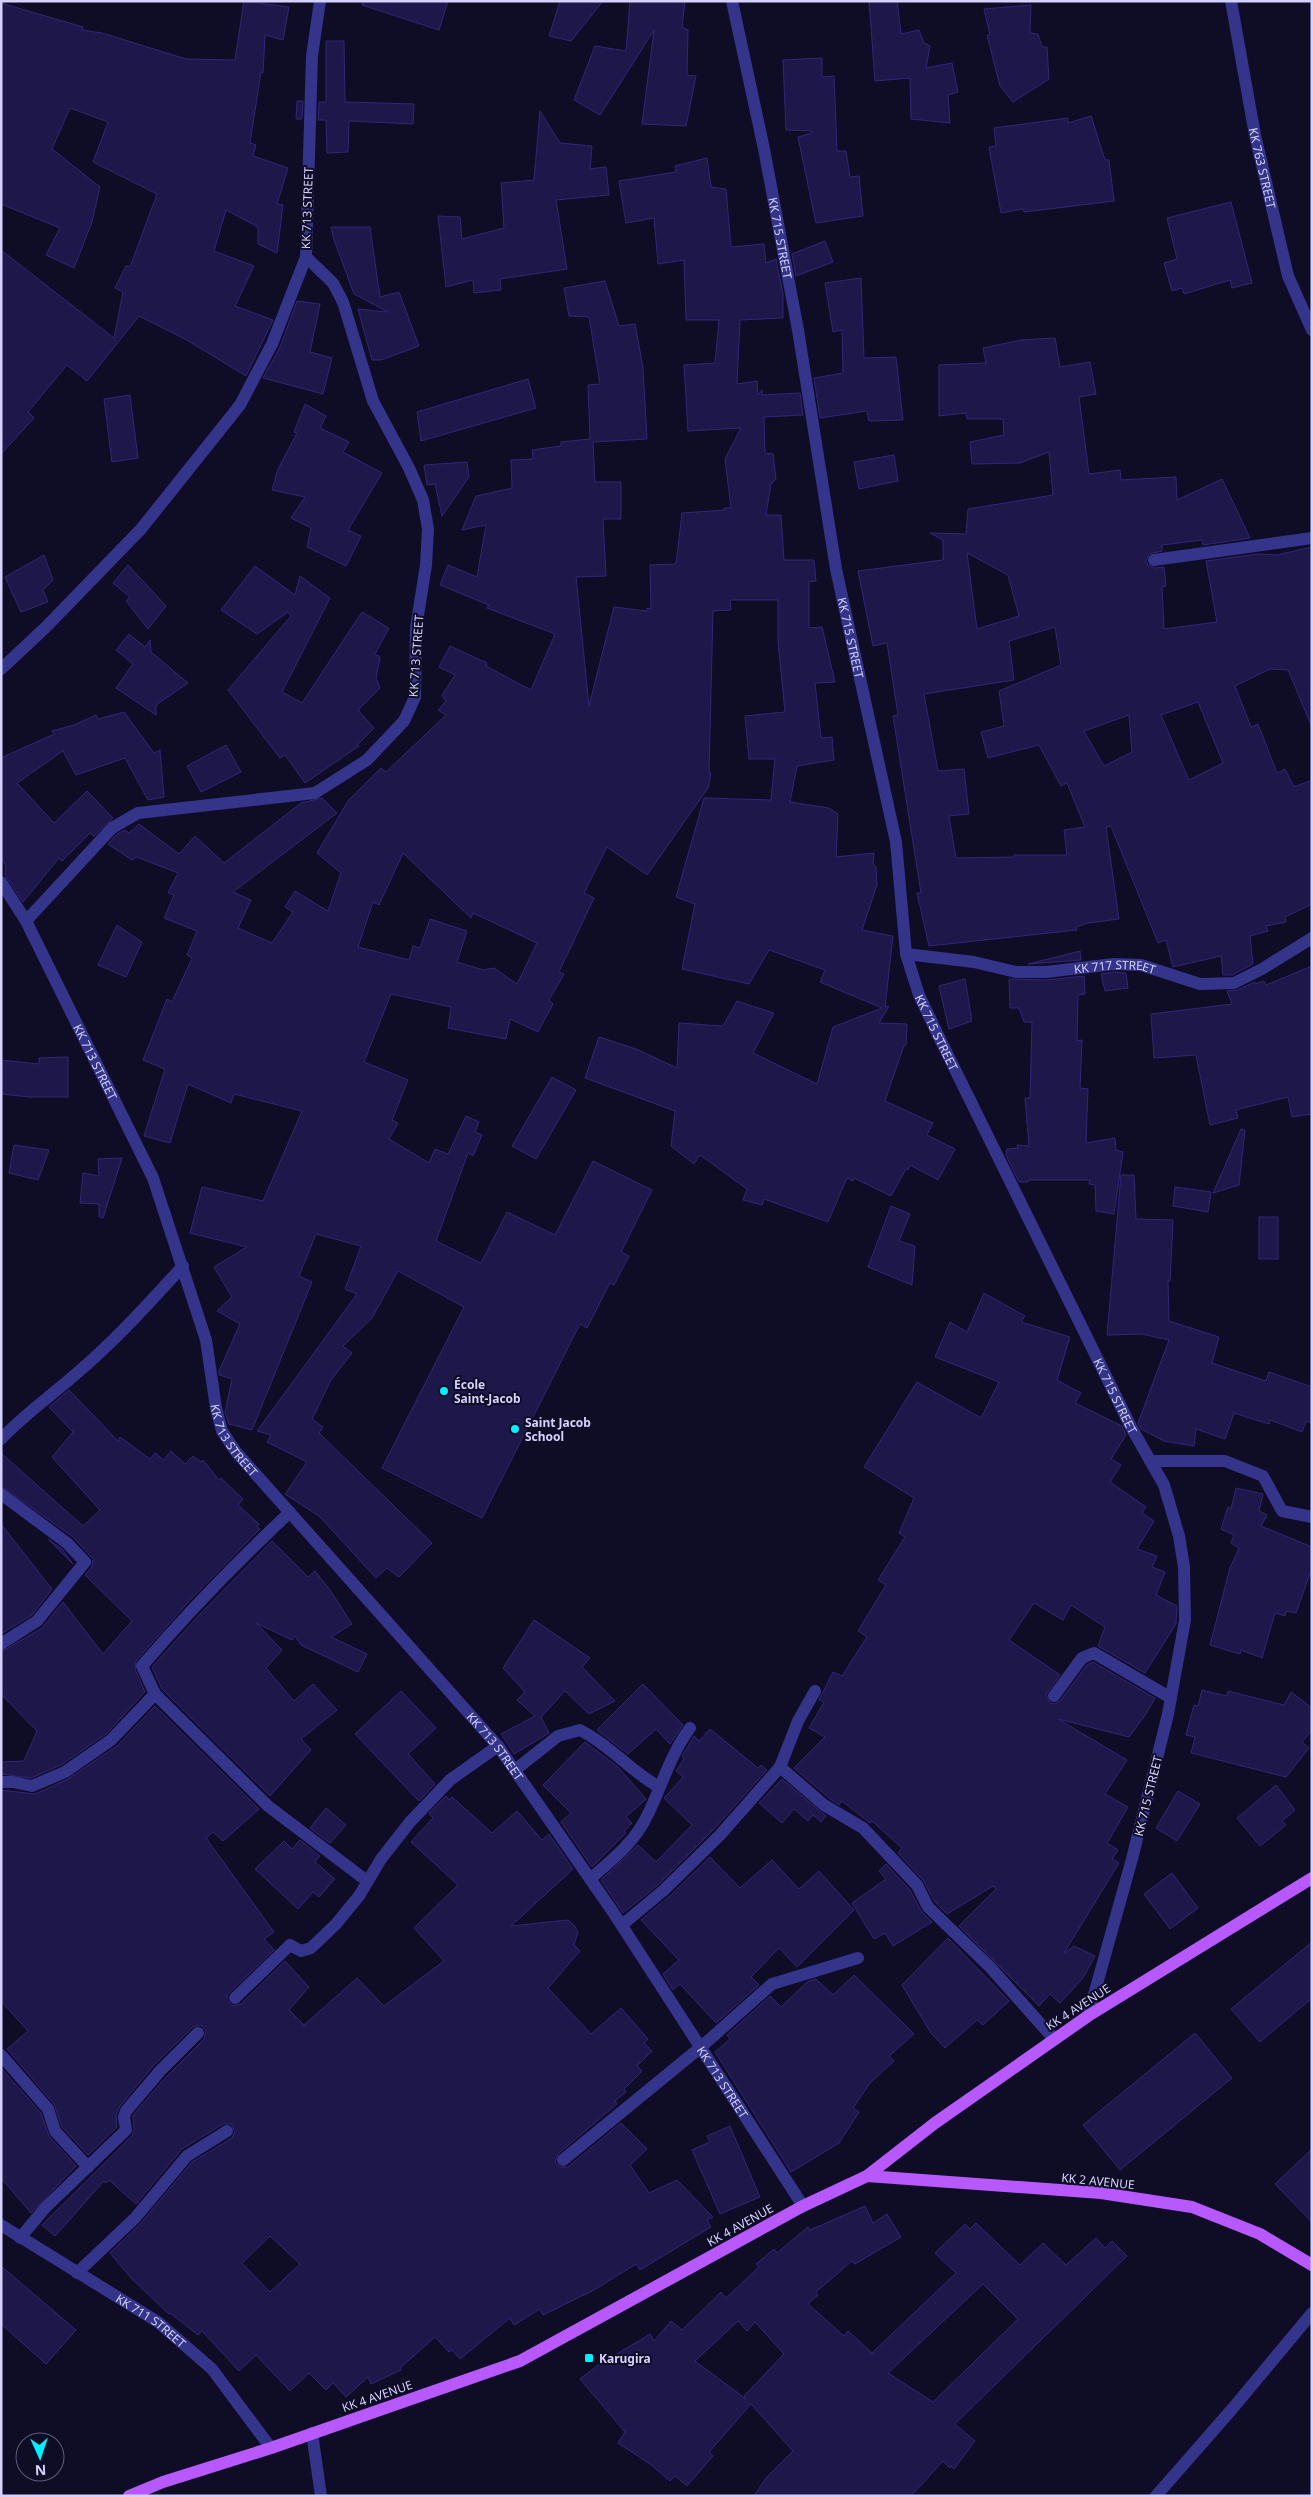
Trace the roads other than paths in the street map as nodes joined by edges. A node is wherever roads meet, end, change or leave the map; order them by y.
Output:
1 (320, 1) edge
2 (732, 1) edge
3 (1232, 1) edge
4 (306, 257) junction
5 (1312, 330) edge
6 (1312, 538) edge
7 (1154, 560) dead end
8 (1, 669) edge
9 (1, 882) edge
10 (26, 921) junction
11 (1312, 938) edge
12 (906, 954) junction
13 (183, 1266) junction
14 (1, 1438) edge
15 (1150, 1461) junction
16 (1, 1494) edge
17 (290, 1512) junction
18 (1312, 1517) edge
19 (1, 1644) edge
20 (815, 1691) dead end
21 (155, 1694) junction
22 (1054, 1696) dead end
23 (1171, 1698) junction
24 (690, 1728) dead end
25 (498, 1746) junction
26 (780, 1767) junction
27 (515, 1770) junction
28 (1, 1782) edge
29 (659, 1788) junction
30 (1312, 1878) edge
31 (590, 1879) junction
32 (366, 1881) junction
33 (622, 1925) junction
34 (858, 1958) dead end
35 (235, 1998) dead end
36 (1088, 2016) junction
37 (198, 2034) dead end
38 (1054, 2039) junction
39 (701, 2048) junction
40 (1, 2055) edge
41 (227, 2132) dead end
42 (563, 2160) dead end
43 (88, 2168) junction
44 (867, 2176) junction
45 (803, 2206) junction
46 (1, 2225) edge
47 (20, 2238) junction
48 (1312, 2265) edge
49 (77, 2273) junction
50 (1312, 2313) edge
51 (312, 2433) junction
52 (271, 2448) junction
53 (129, 2496) edge
54 (321, 2496) edge
55 (1156, 2496) edge

1 - 4 street, KK 713 STREET
2 - 12 street, KK 715 STREET
3 - 5 street, KK 763 STREET
4 - 8 street
4 - 10 street, KK 713 STREET
6 - 7 street
9 - 10 street
10 - 13 street, KK 713 STREET
11 - 12 street, KK 717 STREET
12 - 15 street, KK 715 STREET
13 - 14 street
13 - 17 street, KK 713 STREET
15 - 18 street
15 - 23 street, KK 715 STREET
16 - 19 street
17 - 21 street
17 - 25 street, KK 713 STREET
20 - 26 street
21 - 28 street
21 - 32 street
22 - 23 street
23 - 36 street, KK 715 STREET
24 - 29 street
25 - 27 street, KK 713 STREET
25 - 32 street
26 - 33 street
26 - 38 street
27 - 29 street
27 - 31 street, KK 713 STREET
29 - 31 street
30 - 36 main road, KK 4 AVENUE
31 - 33 street, KK 713 STREET
32 - 35 street
33 - 39 street, KK 713 STREET
34 - 39 street
36 - 38 main road, KK 4 AVENUE
37 - 43 street
38 - 44 main road, KK 4 AVENUE
39 - 42 street
39 - 45 street, KK 713 STREET
40 - 43 street
41 - 49 street
43 - 47 street
44 - 45 main road, KK 4 AVENUE
44 - 48 main road, KK 2 AVENUE
45 - 51 main road, KK 4 AVENUE
46 - 47 street, KK 711 STREET
47 - 49 street, KK 711 STREET
49 - 52 street, KK 711 STREET
50 - 55 street
51 - 52 main road, KK 4 AVENUE
51 - 54 street
52 - 53 main road, KK 4 AVENUE

